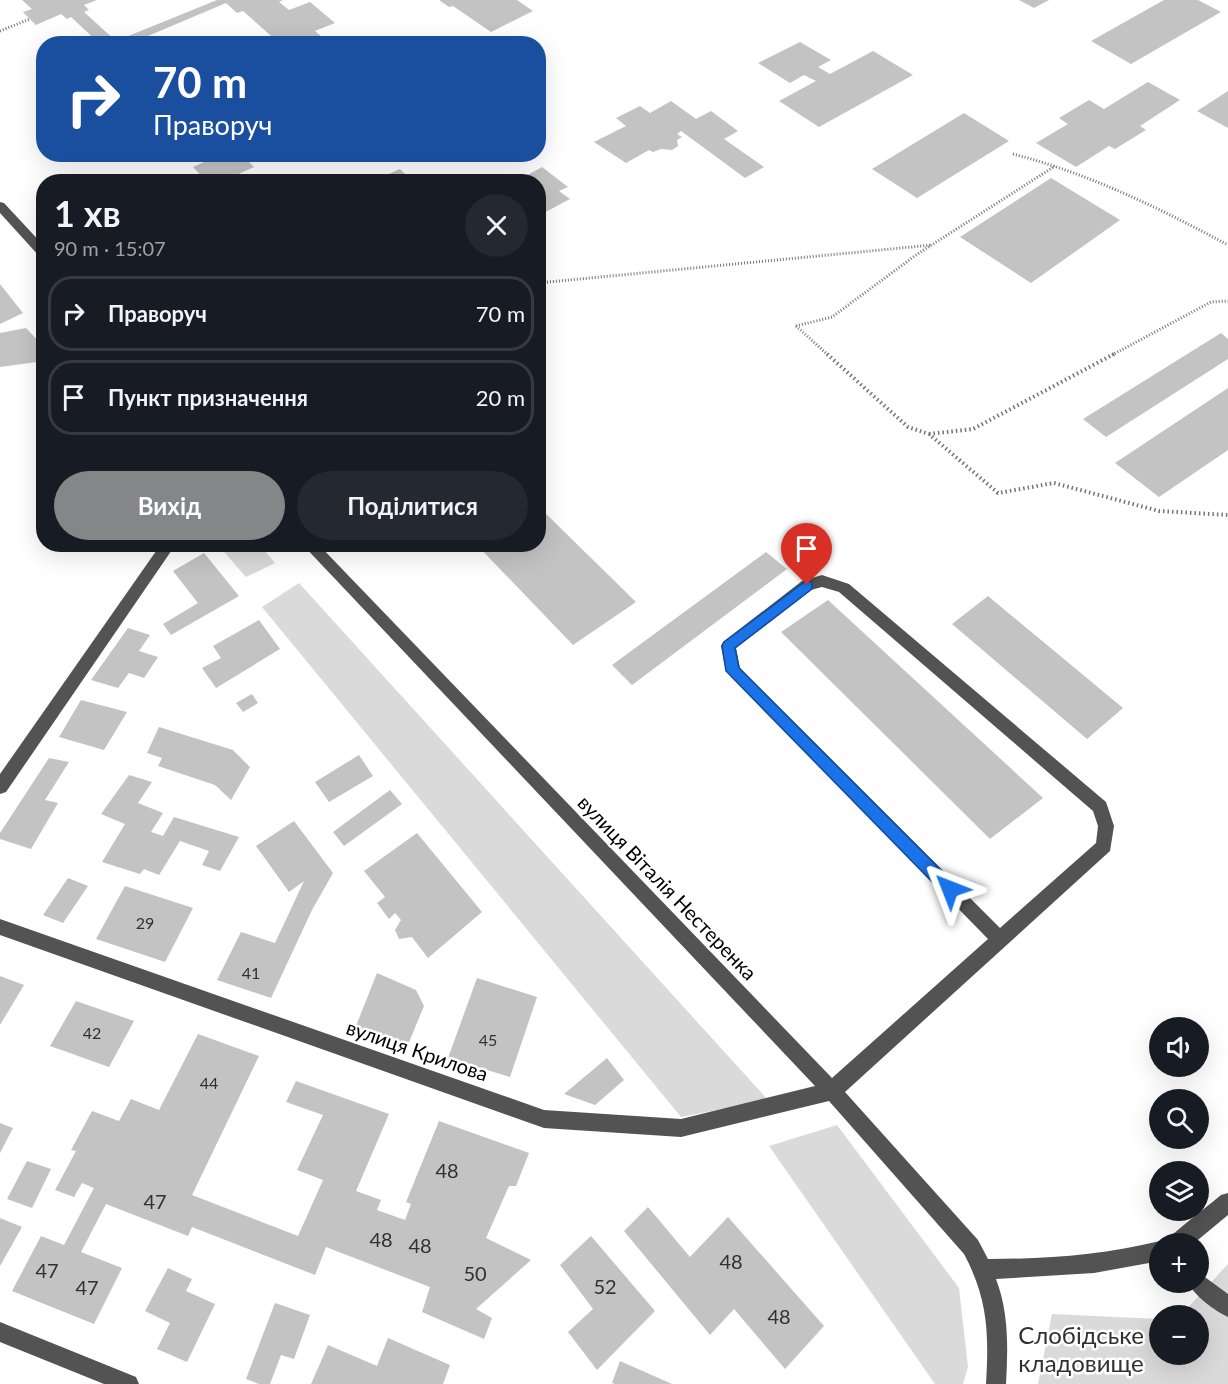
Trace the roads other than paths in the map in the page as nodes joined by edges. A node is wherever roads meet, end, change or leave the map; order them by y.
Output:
1 (0, 206) edge
2 (36, 245) edge
3 (163, 552) edge
4 (317, 552) edge
5 (0, 787) edge
6 (0, 927) edge
7 (1000, 940) junction
8 (832, 1091) junction
9 (1228, 1202) edge
10 (1193, 1233) edge
11 (1149, 1254) edge
12 (984, 1269) junction
13 (1209, 1291) edge
14 (1228, 1307) edge
15 (0, 1332) edge
16 (129, 1384) edge
17 (996, 1384) edge

1 - 2 street
3 - 5 street
4 - 8 street, вулиця Віталія Нестеренка
6 - 8 street, вулиця Крилова
7 - 7 street
7 - 8 street
8 - 12 street, вулиця Віталія Нестеренка
9 - 10 street
11 - 12 street
12 - 17 street, вулиця Віталія Нестеренка
13 - 14 street
15 - 16 street

